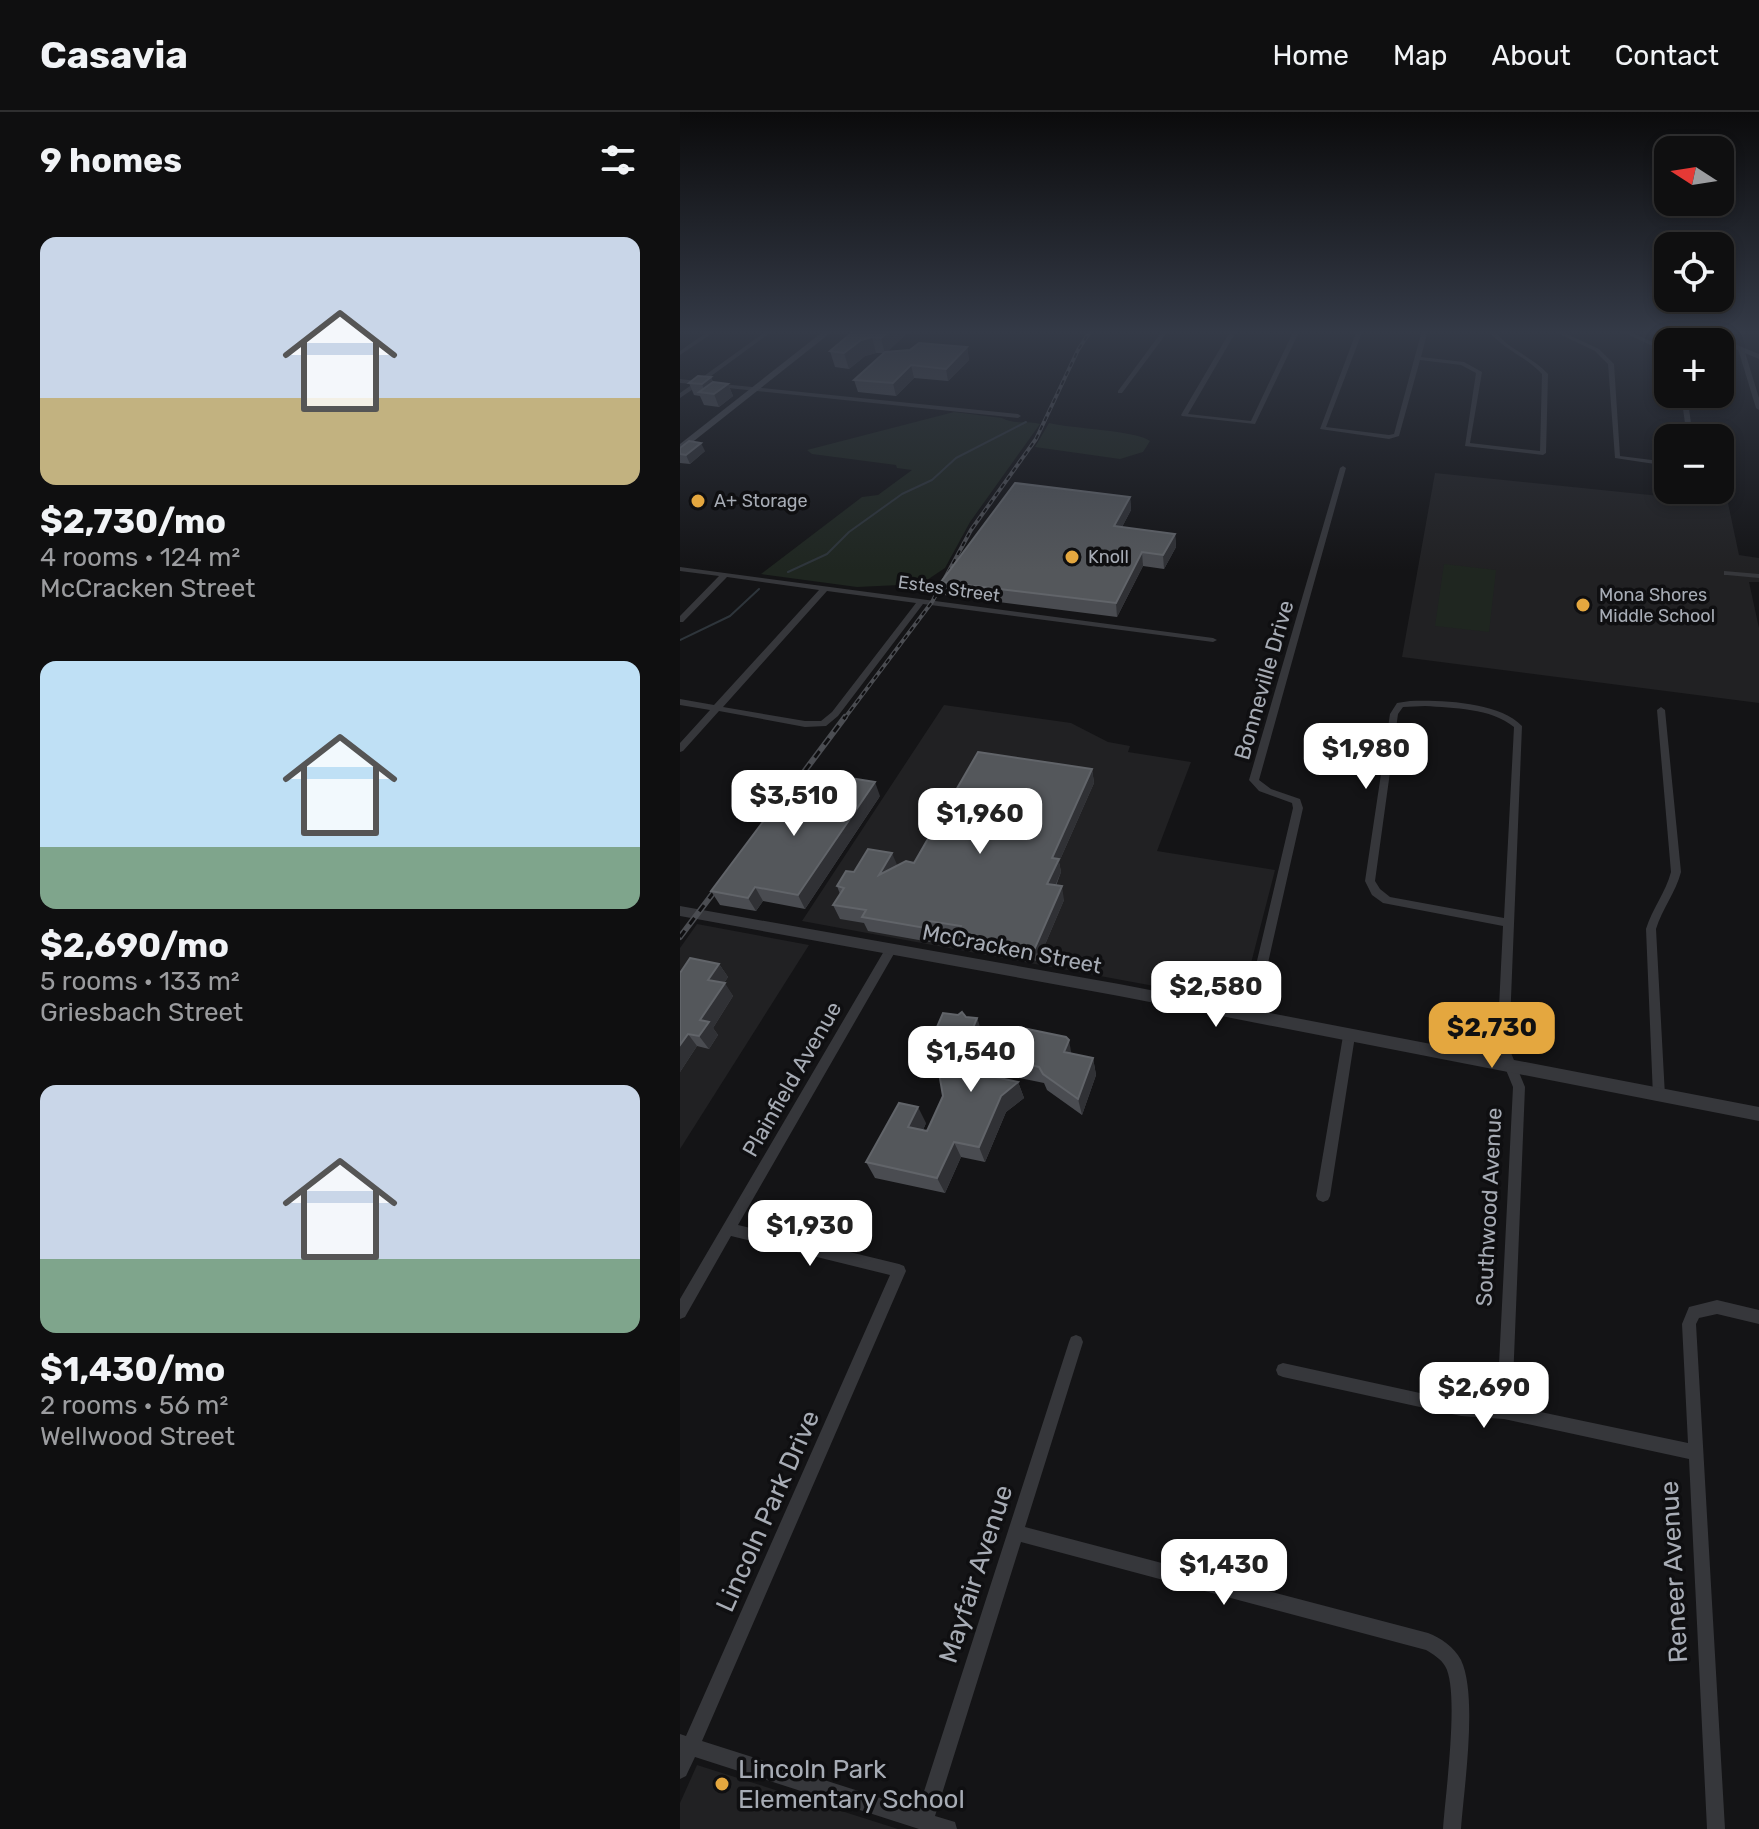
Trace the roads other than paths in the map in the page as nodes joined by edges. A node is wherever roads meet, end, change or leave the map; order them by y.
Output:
1 (730, 410) edge
2 (961, 410) edge
3 (1187, 410) edge
4 (1259, 410) edge
5 (1329, 410) edge
6 (1403, 410) edge
7 (1473, 410) edge
8 (1544, 410) edge
9 (1614, 410) edge
10 (1018, 416) dead end
11 (680, 449) edge
12 (1654, 462) edge
13 (1343, 468) dead end
14 (680, 569) edge
15 (1727, 573) dead end
16 (725, 575) junction
17 (1759, 576) edge
18 (825, 588) junction
19 (921, 601) junction
20 (680, 620) edge
21 (1213, 640) dead end
22 (680, 702) edge
23 (717, 707) junction
24 (1661, 710) dead end
25 (680, 749) edge
26 (680, 911) edge
27 (1509, 923) junction
28 (891, 949) junction
29 (1250, 1016) junction
30 (1349, 1036) junction
31 (1510, 1067) junction
32 (1659, 1096) junction
33 (1759, 1114) edge
34 (1323, 1196) dead end
35 (728, 1229) junction
36 (680, 1312) edge
37 (1759, 1317) edge
38 (1076, 1342) dead end
39 (1283, 1370) dead end
40 (1504, 1412) junction
41 (1693, 1452) junction
42 (1016, 1533) junction
43 (685, 1744) edge
44 (680, 1770) edge
45 (924, 1821) junction
46 (948, 1829) edge
47 (1452, 1829) edge
48 (1716, 1829) edge

1 - 11 main road
2 - 10 street
3 - 4 street
5 - 6 street
7 - 8 street
9 - 12 street
13 - 29 street, Bonneville Drive
14 - 16 street, Estes Street
15 - 17 street
16 - 18 street, Estes Street
16 - 20 street
18 - 19 street, Estes Street
18 - 23 street
19 - 21 street, Estes Street
19 - 23 street
22 - 23 street
23 - 25 street
24 - 32 street
26 - 28 street, McCracken Street
27 - 27 street, Southwood Avenue
27 - 31 street, Southwood Avenue
28 - 29 street, McCracken Street
28 - 35 street, Plainfield Avenue
29 - 30 street, McCracken Street
30 - 31 street, McCracken Street
30 - 34 street
31 - 32 street, McCracken Street
31 - 40 street, Southwood Avenue
32 - 33 street, McCracken Street
35 - 36 street, Plainfield Avenue
35 - 43 street, Lincoln Park Drive
37 - 41 street, Reneer Avenue
38 - 42 street, Mayfair Avenue
39 - 40 street
40 - 41 street
41 - 48 street, Reneer Avenue
42 - 45 street, Mayfair Avenue
42 - 47 street
43 - 44 street, Lincoln Park Drive
43 - 45 street
45 - 46 street

